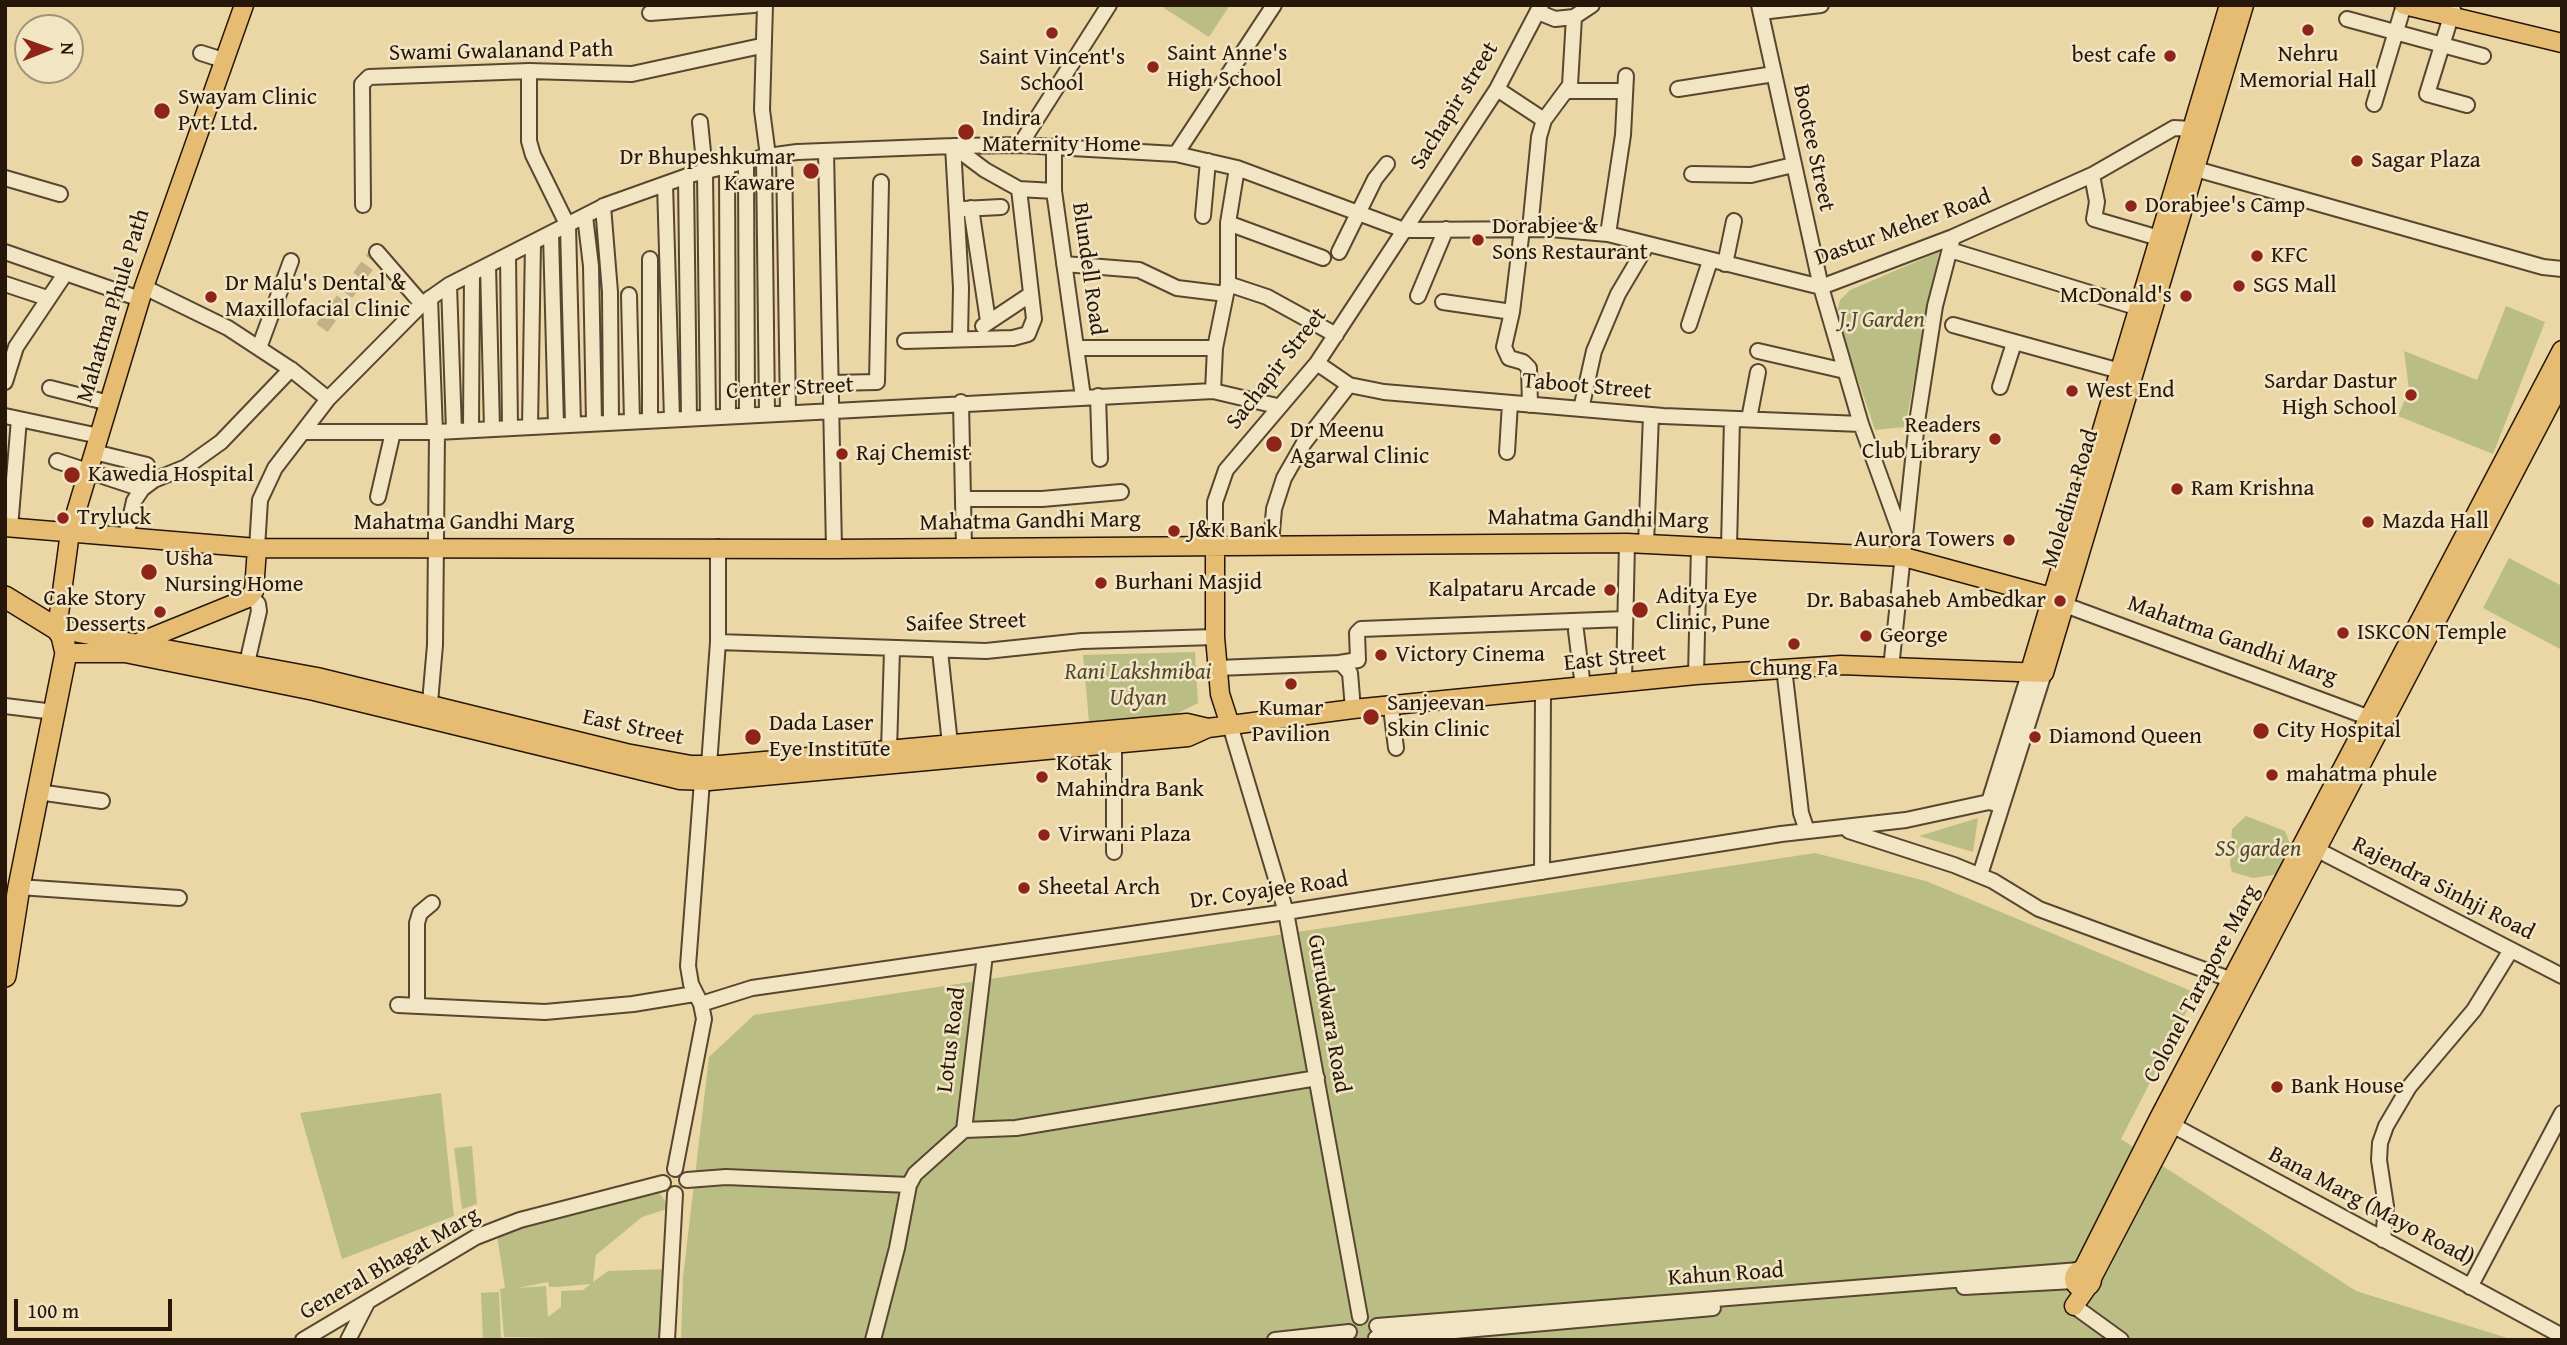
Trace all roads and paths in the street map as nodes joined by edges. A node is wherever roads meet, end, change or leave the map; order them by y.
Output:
1 (244, 5) edge
2 (754, 5) edge
3 (765, 5) edge
4 (1109, 5) edge
5 (1274, 5) edge
6 (1592, 5) edge
7 (1821, 5) edge
8 (2229, 5) edge
9 (2244, 5) edge
10 (2404, 5) edge
11 (2432, 5) edge
12 (1539, 9) edge
13 (1760, 9) edge
14 (650, 13) dead end
15 (2452, 14) junction
16 (1574, 17) junction
17 (2347, 19) dead end
18 (2396, 32) junction
19 (2562, 36) edge
20 (2562, 43) edge
21 (2442, 45) junction
22 (761, 46) junction
23 (201, 53) dead end
24 (2483, 56) dead end
25 (223, 60) junction
26 (529, 71) junction
27 (1774, 74) junction
28 (1626, 76) dead end
29 (1497, 89) junction
30 (1678, 89) dead end
31 (1567, 91) junction
32 (1625, 91) junction
33 (2374, 104) dead end
34 (2467, 105) dead end
35 (1544, 120) junction
36 (700, 122) dead end
37 (2192, 129) junction
38 (953, 145) junction
39 (1020, 145) junction
40 (1054, 148) junction
41 (826, 151) junction
42 (784, 154) junction
43 (1176, 154) junction
44 (766, 157) junction
45 (1208, 161) junction
46 (746, 162) junction
47 (1387, 164) dead end
48 (1793, 165) junction
49 (727, 166) junction
50 (2188, 167) junction
51 (1237, 168) junction
52 (705, 172) junction
53 (1692, 174) dead end
54 (2092, 175) junction
55 (686, 177) junction
56 (5, 178) edge
57 (881, 182) dead end
58 (666, 184) junction
59 (1019, 189) junction
60 (1054, 191) junction
61 (60, 194) dead end
62 (363, 205) dead end
63 (603, 206) junction
64 (1000, 207) dead end
65 (971, 208) junction
66 (954, 211) junction
67 (1359, 214) junction
68 (585, 216) junction
69 (1203, 216) dead end
70 (1734, 221) dead end
71 (1228, 223) junction
72 (568, 226) junction
73 (1446, 229) junction
74 (1526, 229) junction
75 (1404, 230) junction
76 (551, 234) junction
77 (1608, 234) junction
78 (2159, 238) junction
79 (533, 243) junction
80 (1952, 244) junction
81 (1647, 245) junction
82 (5, 252) edge
83 (1339, 252) dead end
84 (508, 255) junction
85 (1323, 258) dead end
86 (382, 259) dead end
87 (650, 259) dead end
88 (291, 261) dead end
89 (1710, 261) junction
90 (1064, 264) junction
91 (1725, 264) junction
92 (488, 265) junction
93 (2562, 269) edge
94 (65, 274) junction
95 (472, 274) junction
96 (5, 284) edge
97 (449, 285) junction
98 (1821, 287) junction
99 (1227, 289) junction
100 (142, 293) junction
101 (1031, 293) junction
102 (629, 295) dead end
103 (1418, 296) dead end
104 (47, 298) junction
105 (426, 301) junction
106 (1443, 302) dead end
107 (2139, 307) junction
108 (1512, 312) junction
109 (988, 321) junction
110 (1689, 325) dead end
111 (1953, 325) dead end
112 (1336, 334) junction
113 (967, 338) junction
114 (905, 341) dead end
115 (2014, 343) junction
116 (10, 346) edge
117 (259, 348) junction
118 (1077, 348) junction
119 (1215, 348) junction
120 (1758, 351) dead end
121 (2562, 351) edge
122 (1317, 363) junction
123 (553, 365) junction
124 (531, 366) junction
125 (294, 371) junction
126 (1845, 371) junction
127 (2120, 371) junction
128 (1758, 372) dead end
129 (2562, 381) edge
130 (5, 382) edge
131 (831, 383) junction
132 (1349, 385) junction
133 (2000, 387) dead end
134 (50, 388) dead end
135 (1213, 391) junction
136 (1098, 396) junction
137 (1083, 397) junction
138 (328, 399) junction
139 (109, 402) junction
140 (961, 402) junction
141 (1510, 403) junction
142 (1530, 405) junction
143 (1277, 406) junction
144 (1581, 409) junction
145 (832, 410) junction
146 (788, 412) junction
147 (767, 413) junction
148 (747, 414) junction
149 (1651, 415) junction
150 (708, 416) junction
151 (728, 416) junction
152 (12, 417) edge
153 (689, 418) junction
154 (672, 419) junction
155 (1732, 419) junction
156 (1749, 419) junction
157 (650, 420) junction
158 (632, 421) junction
159 (611, 422) junction
160 (594, 423) junction
161 (573, 424) junction
162 (1861, 424) junction
163 (556, 425) junction
164 (530, 427) junction
165 (510, 428) junction
166 (492, 429) junction
167 (471, 430) junction
168 (454, 431) junction
169 (303, 432) junction
170 (393, 432) junction
171 (436, 432) junction
172 (96, 444) junction
173 (1507, 452) dead end
174 (1100, 459) dead end
175 (57, 461) dead end
176 (147, 465) dead end
177 (88, 472) junction
178 (142, 489) junction
179 (1121, 492) dead end
180 (378, 497) dead end
181 (964, 499) junction
182 (8, 527) edge
183 (70, 532) junction
184 (120, 536) junction
185 (1627, 543) junction
186 (1271, 544) junction
187 (1646, 544) junction
188 (1214, 545) junction
189 (1699, 546) junction
190 (718, 547) junction
191 (1728, 547) junction
192 (257, 548) junction
193 (437, 548) junction
194 (964, 548) junction
195 (1903, 548) junction
196 (834, 550) junction
197 (250, 595) junction
198 (5, 597) edge
199 (2058, 601) junction
200 (1625, 619) junction
201 (1576, 631) dead end
202 (1214, 637) junction
203 (718, 642) junction
204 (67, 644) junction
205 (130, 648) junction
206 (892, 650) junction
207 (940, 651) junction
208 (247, 663) junction
209 (1339, 663) junction
210 (1218, 668) junction
211 (1784, 668) junction
212 (1891, 668) junction
213 (2037, 672) junction
214 (1696, 675) junction
215 (1624, 681) junction
216 (1583, 687) junction
217 (1543, 692) junction
218 (5, 706) edge
219 (1391, 708) junction
220 (1353, 709) junction
221 (54, 712) junction
222 (430, 712) junction
223 (2376, 720) junction
224 (1230, 725) junction
225 (1208, 728) junction
226 (1114, 743) junction
227 (950, 744) junction
228 (1396, 748) dead end
229 (889, 750) junction
230 (705, 773) junction
231 (38, 792) junction
232 (102, 801) dead end
233 (1995, 803) junction
234 (1906, 820) junction
235 (1844, 829) junction
236 (1807, 831) junction
237 (2309, 846) junction
238 (1903, 848) junction
239 (1114, 852) dead end
240 (1542, 873) junction
241 (1987, 878) junction
242 (19, 887) junction
243 (179, 898) dead end
244 (432, 903) dead end
245 (1286, 912) junction
246 (2511, 950) junction
247 (985, 955) junction
248 (5, 976) edge
249 (2562, 976) edge
250 (2238, 982) junction
251 (697, 999) junction
252 (398, 1005) dead end
253 (416, 1006) junction
254 (1317, 1078) junction
255 (2562, 1113) edge
256 (2165, 1121) junction
257 (964, 1130) junction
258 (675, 1169) junction
259 (687, 1180) junction
260 (663, 1183) junction
261 (909, 1185) junction
262 (675, 1194) junction
263 (2383, 1240) junction
264 (2082, 1278) junction
265 (2470, 1287) junction
266 (368, 1301) junction
267 (2074, 1306) joint
268 (1360, 1317) junction
269 (1462, 1334) edge
270 (1376, 1335) edge
271 (1350, 1336) edge
272 (2562, 1336) edge
273 (303, 1340) edge
274 (348, 1340) edge
275 (667, 1340) edge
276 (873, 1340) edge
277 (1275, 1340) edge
278 (2121, 1340) edge

1 - 25 main road, Mahatma Phule Path
2 - 14 street
3 - 22 street
4 - 39 street
5 - 43 street
6 - 16 street
7 - 13 street
8 - 37 main road, Moledina Road
9 - 50 main road, Moledina Road
10 - 15 main road
10 - 18 street
11 - 15 main road
12 - 16 street
12 - 29 street, Sachapir street
13 - 27 street, Bootee Street
15 - 19 main road
15 - 20 main road
15 - 21 street
16 - 31 street
17 - 18 street
18 - 21 street
18 - 33 street
21 - 24 street
21 - 34 street
22 - 26 street, Swami Gwalanand Path
22 - 44 street
23 - 25 street
25 - 100 main road, Mahatma Phule Path
26 - 62 street, Swami Gwalanand Path
26 - 72 street
27 - 30 street
27 - 48 street, Bootee Street
28 - 32 street
29 - 35 street
29 - 75 street, Sachapir street
31 - 32 street
31 - 35 street
32 - 77 street
35 - 74 street
36 - 52 street
37 - 50 main road, Moledina Road
37 - 54 street, Dastur Meher Road
38 - 39 street
38 - 41 street
38 - 59 street
38 - 66 street
39 - 40 street
40 - 43 street
40 - 60 street, Blundell Road
41 - 42 street
41 - 131 street
42 - 44 street
42 - 146 street
43 - 45 street
44 - 46 street
44 - 147 street
45 - 51 street
45 - 69 street
46 - 49 street
46 - 148 street
47 - 67 street
48 - 53 street
48 - 98 street, Bootee Street
49 - 52 street
49 - 151 street
50 - 78 main road, Moledina Road
50 - 93 street
50 - 199 main road, Moledina Road
51 - 67 street
51 - 71 street
52 - 55 street
52 - 150 street
54 - 78 street
54 - 80 street, Dastur Meher Road
55 - 58 street
55 - 153 street
56 - 61 street
57 - 131 street
58 - 63 street
58 - 154 street
59 - 60 street
59 - 101 street
60 - 90 street, Blundell Road
63 - 68 street
63 - 159 street
64 - 65 street
65 - 66 street
65 - 109 street
66 - 113 street
67 - 75 street
67 - 83 street
68 - 72 street
68 - 160 street
70 - 91 street
71 - 85 street
71 - 99 street
72 - 76 street
72 - 161 street
73 - 74 street, Dastur Meher Road
73 - 75 street, Dastur Meher Road
73 - 103 street
74 - 77 street, Dastur Meher Road
74 - 108 street
75 - 112 street, Sachapir Street
76 - 79 street
76 - 123 street
77 - 81 street, Dastur Meher Road
78 - 107 main road, Moledina Road
79 - 84 street
79 - 124 street
80 - 98 street, Dastur Meher Road
80 - 107 street
80 - 195 street
81 - 89 street, Dastur Meher Road
81 - 144 street
82 - 94 street
84 - 92 street
84 - 165 street
86 - 105 street
87 - 157 street
88 - 117 street
89 - 91 street, Dastur Meher Road
89 - 110 street
90 - 99 street, Sachapir Street
90 - 118 street, Blundell Road
91 - 98 street, Dastur Meher Road
92 - 95 street
92 - 166 street
94 - 100 street
94 - 104 street
95 - 97 street
95 - 167 street
96 - 104 street
97 - 105 street
97 - 168 street
98 - 126 street, Bootee Street
99 - 112 street, Sachapir Street
99 - 119 street
100 - 117 street
100 - 139 main road, Mahatma Phule Path
101 - 109 street
101 - 113 street
102 - 158 street
104 - 116 street
105 - 138 street
105 - 171 street
106 - 108 street
107 - 127 main road, Moledina Road
108 - 142 street
109 - 113 street
111 - 115 street
112 - 122 street, Sachapir Street
113 - 114 street
115 - 127 street
115 - 133 street
116 - 130 street
117 - 125 street
118 - 119 street
118 - 137 street, Blundell Road
119 - 135 street
120 - 126 street
121 - 223 main road, Colonel Tarapore Marg
122 - 132 street, Taboot Street
122 - 143 street, Sachapir Street
123 - 124 street
123 - 163 street
124 - 164 street
125 - 138 street
125 - 178 street
126 - 162 street, Bootee Street
127 - 199 main road, Moledina Road
128 - 156 street
129 - 223 main road, Colonel Tarapore Marg
131 - 145 street
132 - 141 street, Taboot Street
132 - 186 street
134 - 139 street
135 - 136 street, Center Street
135 - 143 street, Center Street
136 - 137 street, Center Street
136 - 174 street
137 - 140 street, Center Street
138 - 169 street
139 - 172 main road, Mahatma Phule Path
140 - 145 street, Center Street
140 - 181 street
141 - 142 street, Taboot Street
141 - 173 street
142 - 144 street, Taboot Street
143 - 188 street, Sachapir Street
144 - 149 street, Taboot Street
145 - 146 street, Center Street
145 - 196 street
146 - 147 street, Center Street
147 - 148 street, Center Street
148 - 151 street, Center Street
149 - 155 street, Taboot Street
149 - 187 street
150 - 151 street, Center Street
150 - 153 street, Center Street
152 - 172 street
152 - 182 street
153 - 154 street, Center Street
154 - 157 street, Center Street
155 - 156 street, Taboot Street
155 - 191 street
156 - 162 street, Taboot Street
157 - 158 street, Center Street
158 - 159 street, Center Street
159 - 160 street, Center Street
160 - 161 street, Center Street
161 - 163 street, Center Street
162 - 195 street, Bootee Street
163 - 164 street, Center Street
164 - 165 street, Center Street
165 - 166 street, Center Street
166 - 167 street, Center Street
167 - 168 street, Center Street
168 - 171 street, Center Street
169 - 170 street, Center Street
169 - 192 street
170 - 171 street, Center Street
170 - 180 street
171 - 193 street
172 - 176 street
172 - 177 main road, Mahatma Phule Path
175 - 177 street
177 - 178 street
177 - 183 main road, Mahatma Phule Path
178 - 184 street
179 - 181 street
181 - 194 street
182 - 183 main road, Mahatma Gandhi Marg
183 - 184 main road, Mahatma Gandhi Marg
183 - 204 main road, Mahatma Phule Path
184 - 192 main road, Mahatma Gandhi Marg
185 - 186 main road, Mahatma Gandhi Marg
185 - 187 main road, Mahatma Gandhi Marg
185 - 200 street
186 - 188 main road, Mahatma Gandhi Marg
187 - 189 main road, Mahatma Gandhi Marg
188 - 194 main road, Mahatma Gandhi Marg
188 - 202 main road
189 - 191 main road, Mahatma Gandhi Marg
189 - 214 street
190 - 193 main road, Mahatma Gandhi Marg
190 - 196 main road, Mahatma Gandhi Marg
190 - 203 street
191 - 195 main road, Mahatma Gandhi Marg
192 - 193 main road, Mahatma Gandhi Marg
192 - 197 main road
193 - 222 street
194 - 196 main road, Mahatma Gandhi Marg
195 - 199 main road, Mahatma Gandhi Marg
195 - 212 street
197 - 205 main road
197 - 208 street
198 - 204 highway
199 - 213 main road, Moledina Road
199 - 223 street, Mahatma Gandhi Marg
200 - 209 street
200 - 215 street
201 - 216 street
202 - 207 street, Saifee Street
202 - 210 main road
203 - 206 street, Saifee Street
203 - 230 street
204 - 205 main road, East Street
204 - 205 main road, East Street
204 - 221 highway
205 - 208 main road, East Street
205 - 222 main road, East Street
206 - 207 street, Saifee Street
206 - 229 street
207 - 227 street
208 - 222 main road, East Street
209 - 210 street
209 - 220 street
210 - 224 main road
211 - 212 main road, East Street
211 - 214 main road, East Street
211 - 236 street
212 - 213 main road, East Street
213 - 233 street
214 - 215 main road, East Street
215 - 216 main road, East Street
216 - 217 main road, East Street
217 - 219 main road, East Street
217 - 240 street
218 - 221 street
219 - 220 main road, East Street
219 - 228 street
220 - 224 main road, East Street
221 - 231 highway
222 - 230 main road, East Street
223 - 237 main road, Colonel Tarapore Marg
224 - 225 main road, East Street
224 - 245 street, Gurudwara Road
225 - 226 main road, East Street
225 - 227 main road, East Street
226 - 230 main road, East Street
226 - 239 street
227 - 229 main road, East Street
229 - 230 main road, East Street
230 - 251 street
231 - 232 street
231 - 242 highway
233 - 234 street, Dr. Coyajee Road
233 - 241 street
234 - 235 street, Dr. Coyajee Road
234 - 238 street
235 - 236 street, Dr. Coyajee Road
235 - 238 street
236 - 240 street, Dr. Coyajee Road
237 - 246 street, Rajendra Sinhji Road
237 - 250 main road, Colonel Tarapore Marg
238 - 241 street
240 - 245 street, Dr. Coyajee Road
241 - 250 street
242 - 243 street
242 - 248 highway
244 - 253 street
245 - 247 street, Dr. Coyajee Road
245 - 254 street, Gurudwara Road
246 - 249 street, Rajendra Sinhji Road
246 - 263 street
247 - 251 street, Dr. Coyajee Road
247 - 257 street, Lotus Road
250 - 256 main road, Colonel Tarapore Marg
251 - 253 street, Dr. Coyajee Road
251 - 258 street
252 - 253 street, Dr. Coyajee Road
254 - 257 street
254 - 268 street, Gurudwara Road
255 - 265 street
256 - 263 street, Bana Marg (Mayo Road)
256 - 264 main road, Colonel Tarapore Marg
257 - 261 street
258 - 259 street
258 - 260 street
259 - 261 street
259 - 262 street
260 - 262 street
260 - 266 street, General Bhagat Marg
261 - 276 street
262 - 275 street
263 - 265 street, Bana Marg (Mayo Road)
264 - 267 main road
264 - 269 street, Kahun Road
264 - 270 street, Kahun Road
265 - 272 street, Bana Marg (Mayo Road)
266 - 273 street, General Bhagat Marg
266 - 274 street
267 - 278 street
268 - 270 street
268 - 271 street
269 - 270 street, Kahun Road
271 - 277 street

